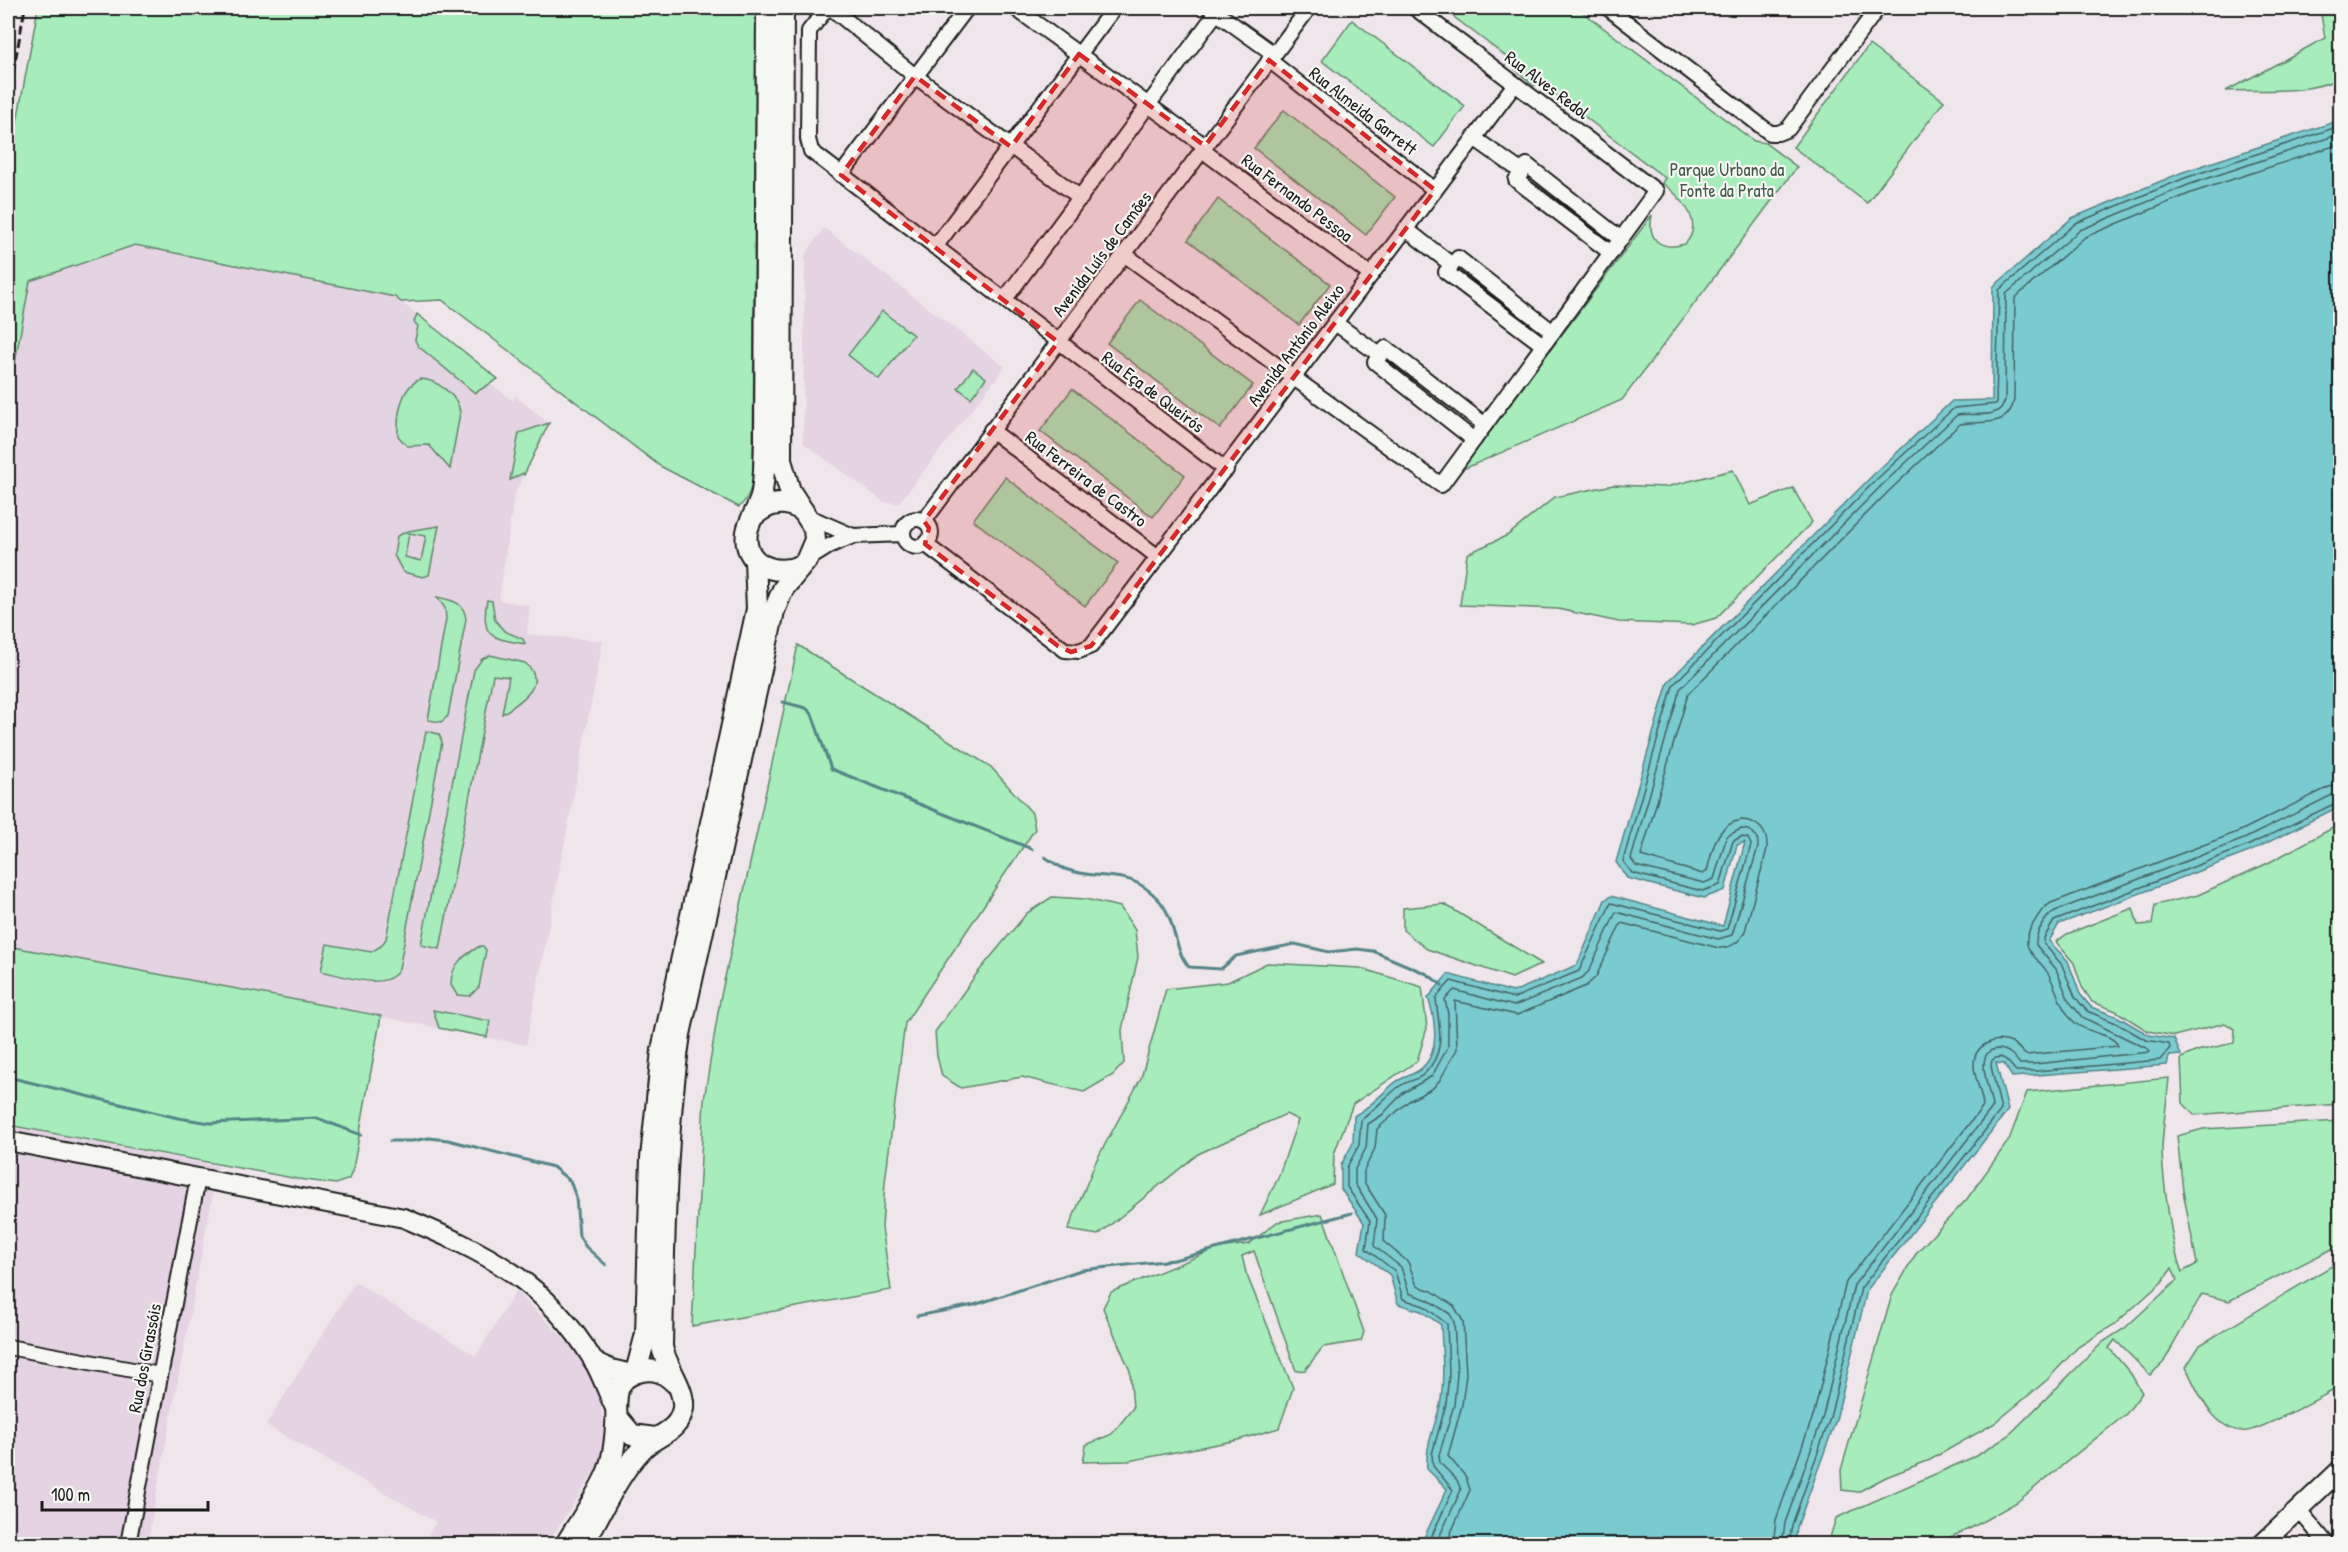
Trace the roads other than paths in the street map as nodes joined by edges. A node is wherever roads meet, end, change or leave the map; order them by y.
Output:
1 (767, 8) edge
2 (783, 8) edge
3 (829, 8) edge
4 (967, 8) edge
5 (1016, 8) edge
6 (1114, 8) edge
7 (1309, 8) edge
8 (1415, 8) edge
9 (1608, 8) edge
10 (1878, 8) edge
11 (1213, 10) edge
12 (1078, 54) junction
13 (1272, 57) junction
14 (915, 76) junction
15 (1515, 84) junction
16 (1149, 106) junction
17 (1474, 138) junction
18 (1011, 147) junction
19 (1204, 148) junction
20 (1522, 172) junction
21 (841, 175) junction
22 (1435, 190) junction
23 (1081, 198) junction
24 (1406, 229) junction
25 (1621, 239) junction
26 (935, 247) junction
27 (1611, 253) junction
28 (1124, 254) junction
29 (1452, 265) junction
30 (1371, 275) junction
31 (1005, 299) junction
32 (1335, 323) junction
33 (1553, 332) junction
34 (1058, 342) junction
35 (1543, 345) junction
36 (1380, 355) junction
37 (1294, 377) junction
38 (1485, 425) junction
39 (991, 430) junction
40 (1474, 440) junction
41 (1226, 470) junction
42 (806, 514) junction
43 (755, 515) junction
44 (924, 522) junction
45 (903, 534) junction
46 (853, 536) junction
47 (925, 544) junction
48 (1158, 557) junction
49 (755, 560) junction
50 (803, 564) junction
51 (8, 1141) edge
52 (198, 1178) junction
53 (8, 1347) edge
54 (593, 1360) junction
55 (634, 1373) junction
56 (160, 1374) junction
57 (676, 1384) junction
58 (615, 1412) junction
59 (655, 1438) junction
60 (2340, 1470) edge
61 (2299, 1510) junction
62 (128, 1545) edge
63 (566, 1545) edge
64 (583, 1545) edge
65 (2262, 1545) edge
66 (2327, 1545) edge

1 - 43 main road
2 - 42 main road
3 - 14 street
3 - 21 street, Rua Eça de Queirós
4 - 14 street
5 - 12 street, Rua Fernando Pessoa
6 - 12 street
7 - 13 street, Avenida Luís de Camões
8 - 15 street, Rua Alves Redol
9 - 10 street
11 - 13 street, Rua Almeida Garrett
11 - 16 street
12 - 16 street, Rua Fernando Pessoa
12 - 18 street
13 - 19 street, Avenida Luís de Camões
13 - 22 street, Rua Almeida Garrett
14 - 18 street
14 - 21 street
15 - 17 street, Avenida António Aleixo
15 - 25 street, Rua Alves Redol
16 - 19 street, Rua Fernando Pessoa
16 - 23 street
17 - 20 street
17 - 22 street, Avenida António Aleixo
18 - 23 street
18 - 26 street
19 - 28 street, Avenida Luís de Camões
19 - 30 street, Rua Fernando Pessoa
20 - 25 street
20 - 27 street
21 - 26 street, Rua Eça de Queirós
22 - 24 street, Avenida António Aleixo
23 - 31 street
24 - 29 street
24 - 30 street, Avenida António Aleixo
25 - 27 street
26 - 31 street, Rua Eça de Queirós
27 - 33 street
28 - 34 street, Avenida Luís de Camões
28 - 37 street
29 - 33 street
29 - 35 street
30 - 32 street, Avenida António Aleixo
31 - 34 street, Rua Eça de Queirós
32 - 36 street
32 - 37 street, Avenida António Aleixo
33 - 35 street
34 - 39 street, Avenida Luís de Camões
34 - 41 street, Rua Eça de Queirós
35 - 38 street
36 - 38 street
36 - 40 street
37 - 40 street
37 - 41 street, Avenida António Aleixo
38 - 40 street
39 - 44 street, Avenida Luís de Camões
39 - 48 street, Rua Ferreira de Castro
41 - 48 street, Avenida António Aleixo
42 - 43 main road
42 - 46 street
42 - 50 main road
43 - 49 main road
44 - 45 street
44 - 47 street
45 - 46 street
45 - 47 street
46 - 50 street
47 - 48 street, Avenida António Aleixo
49 - 50 main road
49 - 55 main road
50 - 57 main road
51 - 52 street
52 - 54 street
52 - 56 street, Rua dos Girassóis
53 - 56 street
54 - 55 street
54 - 58 street
55 - 57 main road
55 - 58 main road
56 - 62 street, Rua dos Girassóis
57 - 59 main road
58 - 59 main road
58 - 63 main road
59 - 64 main road
60 - 61 street
61 - 65 street
61 - 66 street

